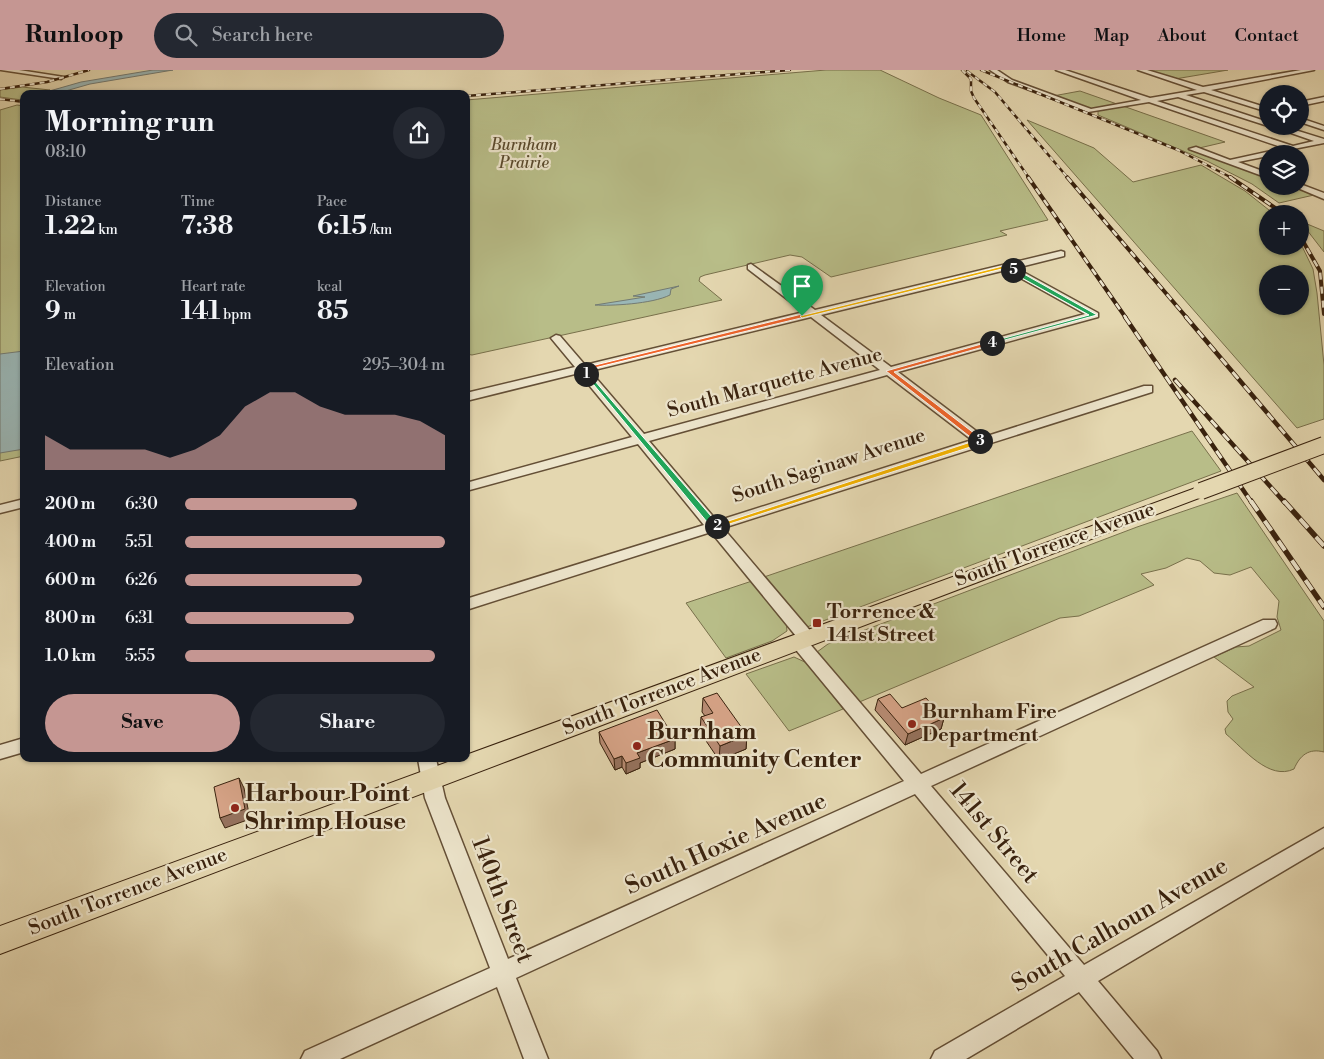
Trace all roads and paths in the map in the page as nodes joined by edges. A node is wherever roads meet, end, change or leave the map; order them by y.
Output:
1 (4, 70) edge
2 (31, 70) edge
3 (993, 70) edge
4 (1059, 70) edge
5 (1141, 70) edge
6 (1306, 70) edge
7 (24, 72) junction
8 (1313, 72) edge
9 (8, 77) dead end
10 (62, 77) dead end
11 (1203, 90) junction
12 (1178, 95) junction
13 (1324, 99) edge
14 (1149, 100) junction
15 (1309, 102) edge
16 (1259, 107) edge
17 (1259, 121) edge
18 (1309, 123) edge
19 (1324, 128) edge
20 (1302, 135) edge
21 (1323, 142) edge
22 (1283, 145) edge
23 (1308, 145) edge
24 (1193, 149) dead end
25 (1259, 155) edge
26 (1229, 162) junction
27 (1259, 173) edge
28 (1324, 187) edge
29 (1309, 191) joint
30 (1324, 196) edge
31 (1061, 254) dead end
32 (751, 267) dead end
33 (1007, 267) junction
34 (813, 314) junction
35 (556, 338) dead end
36 (582, 369) junction
37 (889, 371) junction
38 (1148, 389) dead end
39 (470, 396) edge
40 (641, 439) junction
41 (981, 441) junction
42 (1324, 445) edge
43 (470, 485) edge
44 (20, 504) edge
45 (0, 509) edge
46 (715, 526) junction
47 (470, 604) edge
48 (1269, 624) dead end
49 (803, 640) junction
50 (20, 746) edge
51 (0, 752) edge
52 (470, 755) edge
53 (449, 762) edge
54 (429, 769) edge
55 (918, 784) junction
56 (1324, 837) edge
57 (0, 940) edge
58 (502, 973) junction
59 (1081, 978) junction
60 (313, 1059) edge
61 (536, 1059) edge
62 (942, 1059) edge
63 (1149, 1059) edge

1 - 7 street
2 - 7 street
3 - 14 street
4 - 14 street
5 - 11 street
6 - 8 street
6 - 11 street
7 - 9 street
7 - 10 street
11 - 12 street
11 - 16 street
12 - 14 street
12 - 17 street
13 - 15 street
14 - 22 street
18 - 19 street
20 - 21 street
21 - 23 street
24 - 26 street
25 - 26 street
26 - 27 street
28 - 29 street
29 - 30 street
31 - 33 street
32 - 34 street
33 - 34 street
33 - 37 street, South Marquette Avenue
34 - 36 street
34 - 37 street
35 - 36 street, 141st Street
36 - 39 street
36 - 40 street, 141st Street
37 - 40 street, South Marquette Avenue
37 - 41 street
38 - 41 street, South Saginaw Avenue
40 - 43 street, South Marquette Avenue
40 - 46 street, 141st Street
41 - 46 street, South Saginaw Avenue
42 - 49 main road, South Torrence Avenue, bridge
44 - 45 street
46 - 47 street, South Saginaw Avenue
46 - 49 street, 141st Street
48 - 55 street, South Hoxie Avenue
49 - 52 main road, South Torrence Avenue
49 - 55 street, 141st Street
50 - 51 street
53 - 54 main road, South Torrence Avenue
54 - 57 main road, South Torrence Avenue
54 - 58 street, 140th Street
55 - 58 street, South Hoxie Avenue
55 - 59 street, 141st Street
56 - 59 street, South Calhoun Avenue
58 - 60 street, South Hoxie Avenue
58 - 61 street, 140th Street
59 - 62 street, South Calhoun Avenue
59 - 63 street, 141st Street

